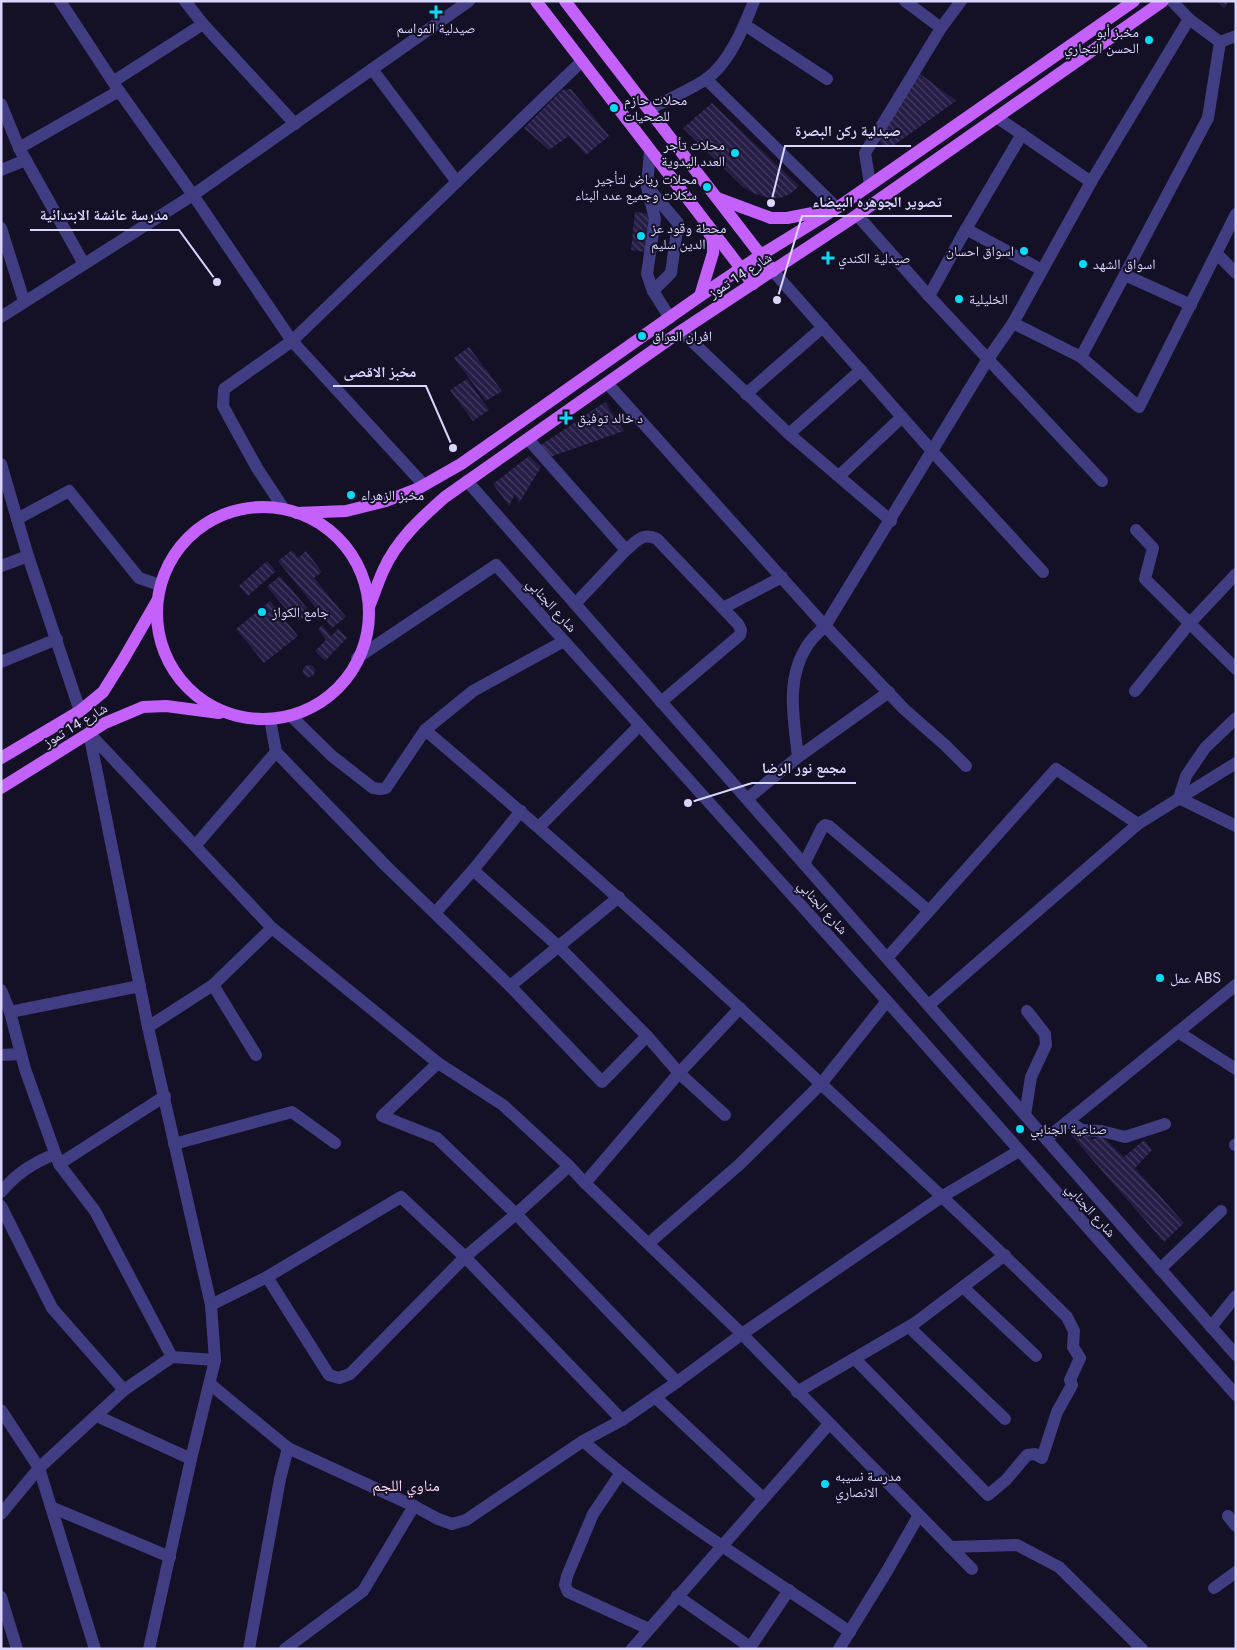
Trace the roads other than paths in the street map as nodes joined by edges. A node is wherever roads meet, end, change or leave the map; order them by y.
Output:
1 (60, 1) edge
2 (185, 1) edge
3 (469, 1) edge
4 (536, 1) edge
5 (754, 1) edge
6 (905, 1) edge
7 (961, 1) edge
8 (1134, 1) edge
9 (1163, 1) edge
10 (1172, 1) edge
11 (571, 4) edge
12 (1189, 20) junction
13 (203, 24) junction
14 (745, 25) junction
15 (941, 28) junction
16 (1236, 36) edge
17 (1220, 42) junction
18 (582, 61) junction
19 (372, 69) junction
20 (706, 79) junction
21 (827, 79) dead end
22 (116, 86) junction
23 (1, 104) edge
24 (650, 109) junction
25 (998, 118) junction
26 (296, 124) junction
27 (1022, 134) junction
28 (20, 148) junction
29 (650, 150) junction
30 (26, 160) junction
31 (1, 170) edge
32 (457, 182) junction
33 (1091, 182) junction
34 (870, 184) junction
35 (647, 187) junction
36 (193, 195) junction
37 (717, 198) junction
38 (837, 208) junction
39 (1236, 214) edge
40 (857, 215) junction
41 (703, 219) junction
42 (1, 228) edge
43 (966, 229) junction
44 (1217, 254) junction
45 (761, 255) junction
46 (84, 264) junction
47 (741, 268) junction
48 (1042, 270) junction
49 (773, 271) junction
50 (1236, 273) edge
51 (1125, 275) junction
52 (753, 284) junction
53 (652, 291) junction
54 (700, 296) junction
55 (929, 296) junction
56 (24, 301) junction
57 (1191, 306) junction
58 (1, 317) edge
59 (670, 318) junction
60 (1013, 323) junction
61 (823, 327) junction
62 (681, 331) junction
63 (292, 341) junction
64 (1081, 357) junction
65 (988, 359) junction
66 (861, 370) junction
67 (607, 383) junction
68 (746, 394) junction
69 (902, 417) junction
70 (789, 434) junction
71 (528, 439) junction
72 (932, 451) junction
73 (1, 464) edge
74 (839, 476) junction
75 (467, 481) junction
76 (1102, 482) dead end
77 (424, 485) junction
78 (284, 510) junction
79 (298, 513) junction
80 (18, 519) junction
81 (891, 521) junction
82 (1136, 530) dead end
83 (626, 550) junction
84 (28, 556) junction
85 (1, 566) edge
86 (1043, 572) dead end
87 (1236, 574) edge
88 (782, 577) junction
89 (160, 585) junction
90 (157, 602) junction
91 (575, 604) junction
92 (369, 607) junction
93 (723, 608) junction
94 (1189, 624) junction
95 (825, 626) junction
96 (57, 640) junction
97 (564, 640) junction
98 (357, 658) junction
99 (1, 662) edge
100 (1236, 669) edge
101 (1135, 691) dead end
102 (889, 692) junction
103 (661, 702) junction
104 (80, 711) junction
105 (230, 714) junction
106 (290, 716) junction
107 (1236, 718) edge
108 (270, 719) junction
109 (640, 726) junction
110 (425, 730) junction
111 (89, 733) junction
112 (276, 752) junction
113 (2, 754) edge
114 (798, 757) junction
115 (1236, 763) edge
116 (966, 766) dead end
117 (1, 788) edge
118 (1179, 798) junction
119 (747, 799) junction
120 (521, 811) junction
121 (1138, 824) junction
122 (1236, 826) edge
123 (539, 827) junction
124 (195, 846) junction
125 (804, 864) junction
126 (473, 870) junction
127 (619, 897) junction
128 (930, 911) junction
129 (434, 913) junction
130 (272, 928) junction
131 (558, 946) junction
132 (887, 958) junction
133 (213, 985) junction
134 (1236, 985) edge
135 (140, 986) junction
136 (510, 986) junction
137 (1, 990) edge
138 (887, 1001) junction
139 (929, 1006) junction
140 (740, 1008) junction
141 (10, 1012) junction
142 (1027, 1012) dead end
143 (148, 1027) junction
144 (1178, 1032) junction
145 (647, 1036) junction
146 (21, 1054) junction
147 (1, 1055) edge
148 (256, 1055) dead end
149 (438, 1063) junction
150 (1236, 1069) edge
151 (679, 1073) junction
152 (821, 1084) junction
153 (165, 1096) junction
154 (1025, 1114) junction
155 (725, 1115) dead end
156 (1068, 1121) junction
157 (1165, 1124) dead end
158 (1046, 1139) junction
159 (335, 1143) dead end
160 (174, 1144) junction
161 (1019, 1152) junction
162 (57, 1159) junction
163 (569, 1166) junction
164 (585, 1183) junction
165 (1, 1192) edge
166 (943, 1196) junction
167 (1, 1206) edge
168 (1221, 1211) dead end
169 (516, 1214) junction
170 (649, 1243) junction
171 (1005, 1255) junction
172 (464, 1256) junction
173 (1160, 1268) junction
174 (267, 1277) junction
175 (963, 1287) junction
176 (1236, 1296) edge
177 (211, 1306) junction
178 (909, 1326) junction
179 (1211, 1327) junction
180 (742, 1334) junction
181 (1236, 1355) edge
182 (1036, 1356) dead end
183 (172, 1357) junction
184 (855, 1359) junction
185 (215, 1360) junction
186 (676, 1382) junction
187 (210, 1384) junction
188 (124, 1390) junction
189 (797, 1392) junction
190 (1236, 1395) edge
191 (655, 1397) junction
192 (1, 1410) edge
193 (97, 1416) junction
194 (1005, 1419) dead end
195 (622, 1420) junction
196 (829, 1424) junction
197 (583, 1441) junction
198 (288, 1448) junction
199 (191, 1459) junction
200 (39, 1468) junction
201 (620, 1474) junction
202 (763, 1498) junction
203 (414, 1506) junction
204 (51, 1507) junction
205 (1, 1514) edge
206 (919, 1515) junction
207 (721, 1546) junction
208 (950, 1547) junction
209 (170, 1557) junction
210 (972, 1569) dead end
211 (1236, 1572) edge
212 (1214, 1588) dead end
213 (789, 1590) junction
214 (677, 1596) junction
215 (1, 1597) edge
216 (648, 1629) junction
217 (850, 1632) junction
218 (750, 1648) edge
219 (17, 1649) edge
220 (95, 1649) edge
221 (149, 1649) edge
222 (249, 1649) edge
223 (285, 1649) edge
224 (632, 1649) edge
225 (839, 1649) edge
226 (1142, 1649) edge

1 - 22 street
2 - 13 street
3 - 19 street
4 - 18 main road
5 - 14 street
6 - 15 street
7 - 15 street
8 - 34 main road, شارع 14 تموز
9 - 25 main road, شارع 14 تموز
10 - 12 street
11 - 24 main road
12 - 17 street
12 - 33 street
13 - 22 street
13 - 26 street
14 - 20 street
14 - 21 street
15 - 34 street
16 - 17 street
17 - 51 street
18 - 29 main road
18 - 32 street
19 - 26 street
19 - 32 street
20 - 24 street
20 - 38 street
22 - 28 street
22 - 36 street
23 - 28 street
24 - 37 main road
25 - 27 street
25 - 40 main road, شارع 14 تموز
26 - 36 street
27 - 33 street
27 - 43 street
28 - 30 street
29 - 35 street
29 - 41 main road
30 - 31 street
30 - 46 street
32 - 63 street
33 - 48 street
34 - 38 main road, شارع 14 تموز
35 - 53 street
35 - 53 street
36 - 46 street
36 - 63 street
37 - 38 main road
37 - 45 main road
38 - 45 main road, شارع 14 تموز
39 - 44 street
40 - 49 main road, شارع 14 تموز
40 - 55 street
41 - 47 main road
41 - 54 main road
42 - 56 street
43 - 48 street
43 - 55 street
44 - 50 street
44 - 57 street
45 - 47 main road, شارع 14 تموز
45 - 49 main road
46 - 56 street
47 - 52 main road
47 - 54 main road, شارع 14 تموز
48 - 60 street
49 - 52 main road, شارع 14 تموز
49 - 61 street
51 - 57 street
51 - 64 street
52 - 62 main road, شارع 14 تموز
53 - 59 street
54 - 59 main road, شارع 14 تموز
55 - 65 street
56 - 58 street
57 - 64 street
59 - 77 main road, شارع 14 تموز
60 - 64 street
60 - 65 street
61 - 66 street
61 - 68 street
62 - 67 main road, شارع 14 تموز
62 - 68 street
63 - 77 street
63 - 78 street
65 - 72 street
65 - 76 street
66 - 69 street
66 - 70 street
67 - 71 main road, شارع 14 تموز
67 - 88 street
68 - 70 street
69 - 72 street
69 - 74 street
70 - 74 street
71 - 75 main road, شارع 14 تموز
71 - 83 street
72 - 81 street
72 - 86 street
73 - 80 street
74 - 81 street
75 - 91 street, شارع الجنابي
75 - 92 main road, شارع 14 تموز
77 - 79 main road, شارع 14 تموز
78 - 79 main road
78 - 89 main road
79 - 92 main road
80 - 84 street
80 - 89 street
81 - 95 street
82 - 94 street
83 - 91 street
83 - 93 street
84 - 85 street
84 - 96 street
87 - 94 street
88 - 93 street
88 - 95 street
89 - 90 main road
90 - 104 main road, شارع 14 تموز
90 - 105 main road
91 - 103 street, شارع الجنابي
92 - 98 main road
93 - 103 street
94 - 100 street
94 - 101 street
95 - 102 street
95 - 114 street
96 - 99 street
96 - 104 street
97 - 98 street, شارع الجنابي
97 - 109 street, شارع الجنابي
97 - 110 street
98 - 106 main road
102 - 114 street
102 - 116 street
103 - 119 street, شارع الجنابي
104 - 113 main road, شارع 14 تموز
105 - 108 main road
105 - 111 main road, شارع 14 تموز
106 - 108 main road
106 - 110 street
107 - 118 street
108 - 112 street
109 - 123 street
109 - 138 street, شارع الجنابي
110 - 120 street
111 - 117 main road, شارع 14 تموز
111 - 124 street
111 - 135 street
112 - 124 street
112 - 129 street
114 - 119 street
115 - 118 street
118 - 121 street
118 - 122 street
119 - 125 street, شارع الجنابي
120 - 123 street
120 - 126 street
121 - 128 street
121 - 139 street
123 - 127 street
124 - 130 street
125 - 128 street
125 - 132 street, شارع الجنابي
126 - 129 street
126 - 131 street
127 - 131 street
127 - 140 street
128 - 132 street
129 - 136 street
130 - 133 street
130 - 149 street
131 - 136 street
131 - 145 street
132 - 139 street, شارع الجنابي
133 - 143 street
133 - 148 street
134 - 144 street
135 - 141 street
135 - 143 street
136 - 145 street
137 - 141 street
138 - 152 street
138 - 161 street, شارع الجنابي
139 - 154 street, شارع الجنابي
140 - 151 street
140 - 152 street
141 - 146 street
142 - 154 street
143 - 153 street
144 - 150 street
144 - 156 street
145 - 151 street
146 - 147 street
146 - 162 street
149 - 163 street
149 - 169 street
151 - 155 street
151 - 164 street
152 - 166 street
152 - 170 street
153 - 160 street
153 - 162 street
154 - 158 street, شارع الجنابي
156 - 157 street
156 - 158 street
158 - 173 street, شارع الجنابي
159 - 160 street
160 - 177 street
161 - 166 street
161 - 190 street, شارع الجنابي
162 - 165 street
162 - 183 street
163 - 164 street
163 - 169 street
164 - 170 street
166 - 171 street
166 - 180 street
167 - 188 street
168 - 173 street
169 - 172 street
169 - 186 street
170 - 180 street
171 - 175 street
171 - 184 street
172 - 174 street
172 - 174 street
172 - 195 street
173 - 179 street, شارع الجنابي
174 - 177 street
175 - 178 street
175 - 182 street
176 - 179 street
177 - 185 street
178 - 184 street
178 - 194 street
179 - 181 street, شارع الجنابي
180 - 186 street
180 - 189 street
183 - 185 street
183 - 188 street
184 - 189 street
185 - 187 street
186 - 191 street
187 - 198 street
187 - 199 street
188 - 193 street
189 - 196 street
191 - 195 street
191 - 202 street
192 - 200 street
193 - 199 street
193 - 200 street
195 - 197 street
196 - 202 street
196 - 206 street
197 - 201 street
197 - 203 street
198 - 203 street
198 - 222 street
199 - 209 street
200 - 204 street
200 - 205 street
201 - 207 street
201 - 216 street
202 - 207 street
203 - 223 street
204 - 209 street
204 - 220 street
206 - 208 street
206 - 217 street
207 - 213 street
207 - 214 street
208 - 210 street
208 - 226 street
209 - 221 street
211 - 212 street
213 - 217 street
213 - 218 street
214 - 216 street
214 - 218 street
215 - 219 street
216 - 224 street
217 - 225 street

